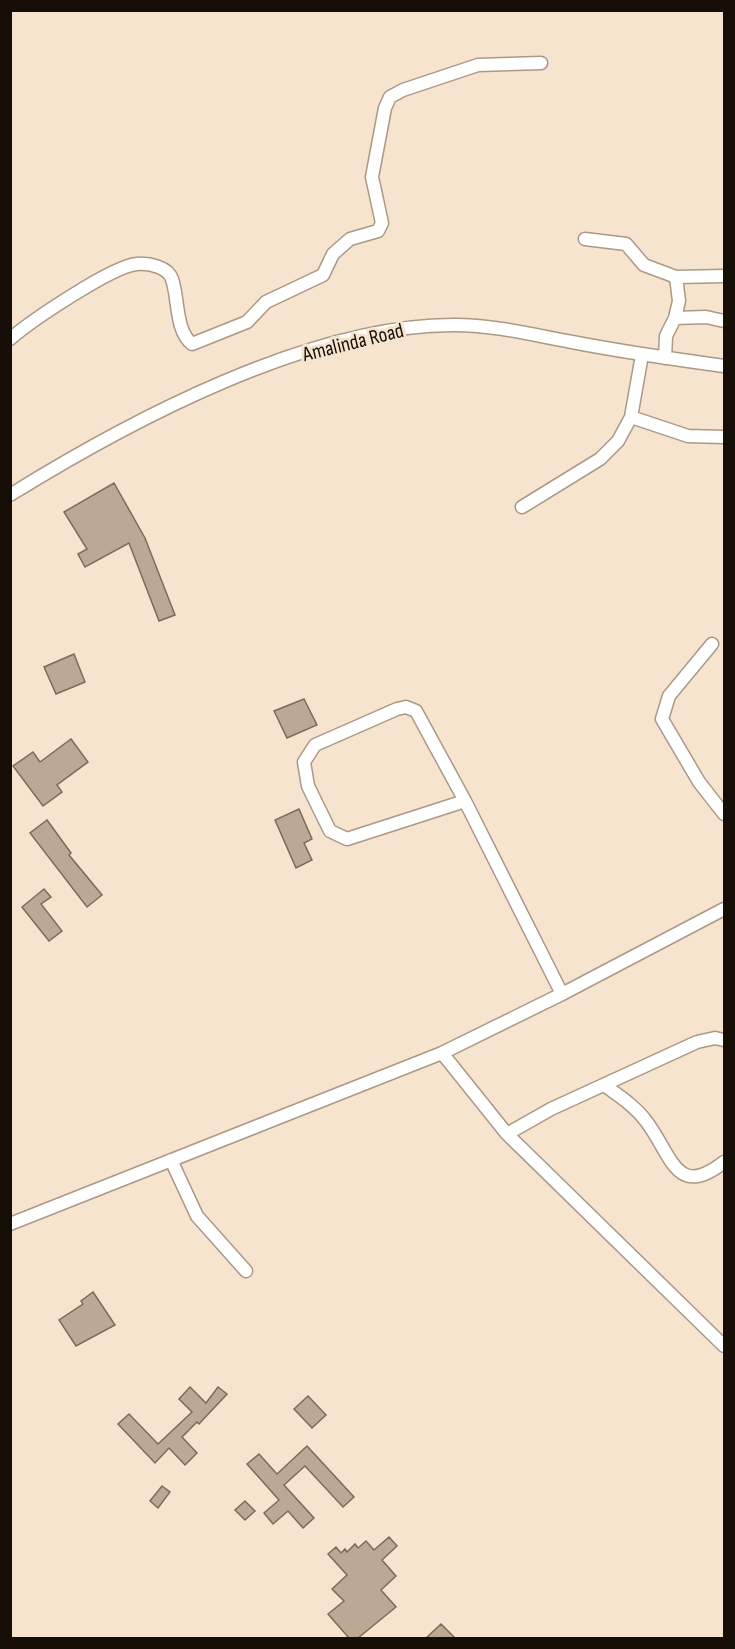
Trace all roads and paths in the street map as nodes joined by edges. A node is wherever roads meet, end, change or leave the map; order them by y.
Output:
1 (541, 63) dead end
2 (585, 239) dead end
3 (724, 276) edge
4 (676, 277) junction
5 (675, 318) junction
6 (724, 321) edge
7 (10, 339) edge
8 (642, 355) junction
9 (665, 358) junction
10 (724, 366) edge
11 (631, 417) junction
12 (724, 437) edge
13 (10, 495) edge
14 (522, 507) dead end
15 (712, 644) dead end
16 (465, 801) junction
17 (724, 814) edge
18 (724, 909) edge
19 (562, 994) junction
20 (724, 1040) edge
21 (441, 1053) junction
22 (604, 1085) junction
23 (507, 1134) junction
24 (171, 1160) junction
25 (724, 1162) edge
26 (10, 1224) edge
27 (246, 1271) dead end
28 (724, 1346) edge

1 - 7 street
2 - 4 street
3 - 4 street
4 - 5 street
5 - 6 street
5 - 9 street
8 - 9 street, Amalinda Road
8 - 11 street
8 - 13 street, Amalinda Road
9 - 10 street, Amalinda Road
11 - 12 street
11 - 14 street
15 - 17 street
16 - 16 street
16 - 19 street
18 - 19 street
19 - 21 street
20 - 22 street
21 - 23 street
21 - 24 street
22 - 23 street
22 - 25 street
23 - 28 street
24 - 26 street
24 - 27 street

